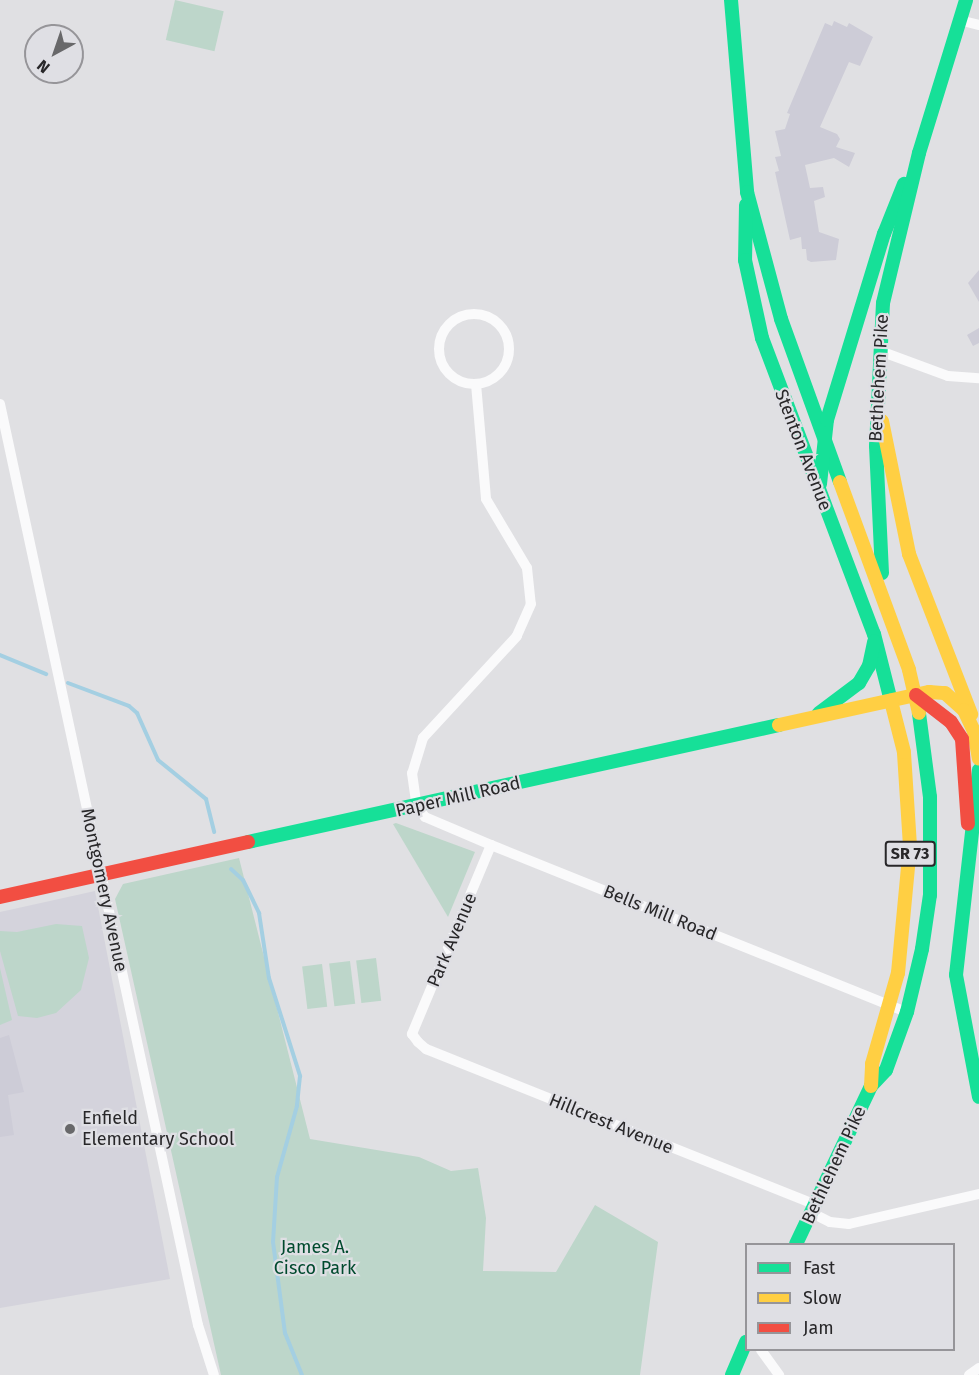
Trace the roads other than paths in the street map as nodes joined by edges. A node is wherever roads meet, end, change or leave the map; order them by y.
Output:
1 (730, 0) edge
2 (966, 0) edge
3 (960, 20) junction
4 (979, 25) edge
5 (919, 153) junction
6 (747, 192) junction
7 (880, 351) junction
8 (979, 378) edge
9 (476, 384) junction
10 (877, 396) junction
11 (0, 404) edge
12 (823, 435) junction
13 (821, 496) junction
14 (889, 606) junction
15 (874, 634) junction
16 (916, 695) junction
17 (893, 701) junction
18 (813, 716) junction
19 (974, 731) junction
20 (979, 759) edge
21 (979, 770) edge
22 (417, 807) junction
23 (969, 840) junction
24 (491, 845) junction
25 (100, 877) junction
26 (0, 897) edge
27 (889, 1007) junction
28 (907, 1012) junction
29 (412, 1034) joint
30 (972, 1035) edge
31 (871, 1086) junction
32 (979, 1097) edge
33 (979, 1194) edge
34 (814, 1209) junction
35 (797, 1243) edge
36 (745, 1346) edge
37 (762, 1351) edge
38 (979, 1368) edge
39 (213, 1375) edge
40 (732, 1375) edge
41 (779, 1375) edge
42 (969, 1375) edge

1 - 6 main road, Stenton Avenue
2 - 3 main road, Bethlehem Pike
3 - 4 street
3 - 5 main road, Bethlehem Pike
5 - 7 main road, Bethlehem Pike
5 - 12 main road, Bethlehem Pike
6 - 12 main road, Stenton Avenue
6 - 13 main road, Stenton Avenue
7 - 8 street
7 - 10 main road, Bethlehem Pike
9 - 9 street
9 - 22 street
10 - 14 main road, Bethlehem Pike
10 - 19 main road
11 - 25 street, Montgomery Avenue
12 - 13 main road, Bethlehem Pike
12 - 14 main road, Stenton Avenue
13 - 15 main road, Stenton Avenue
14 - 16 main road, Stenton Avenue
15 - 17 main road, Stenton Avenue
15 - 18 main road
16 - 17 main road, Paper Mill Road
16 - 19 main road
16 - 23 main road
16 - 28 main road, Bethlehem Pike
17 - 18 main road, Paper Mill Road
17 - 27 main road, Bethlehem Pike / SR 73
18 - 22 main road, Paper Mill Road
19 - 20 main road
21 - 23 main road
22 - 24 street, Bells Mill Road
22 - 25 main road, Paper Mill Road
23 - 30 main road
24 - 27 street, Bells Mill Road
24 - 29 street, Park Avenue
25 - 26 main road, Paper Mill Road
25 - 39 street, Montgomery Avenue
27 - 28 street, Bells Mill Road
27 - 31 main road, Bethlehem Pike
28 - 31 main road, Bethlehem Pike
29 - 34 street, Hillcrest Avenue
30 - 32 main road
31 - 34 main road, Bethlehem Pike
33 - 34 street, Hillcrest Avenue
34 - 35 main road, Bethlehem Pike
36 - 40 main road
37 - 41 street
38 - 42 street

